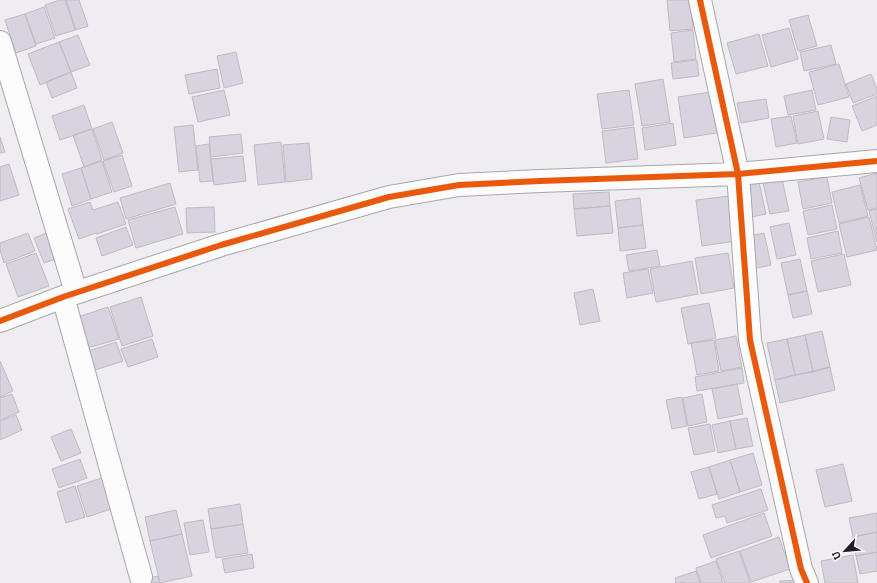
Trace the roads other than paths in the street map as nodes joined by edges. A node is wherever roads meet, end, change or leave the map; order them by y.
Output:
1 (700, 0) edge
2 (0, 42) edge
3 (877, 161) edge
4 (738, 174) junction
5 (69, 294) junction
6 (0, 321) edge
7 (141, 577) dead end
8 (807, 583) edge

1 - 4 street
2 - 5 street
3 - 4 street
4 - 5 street
4 - 8 street
5 - 6 street
5 - 7 street

